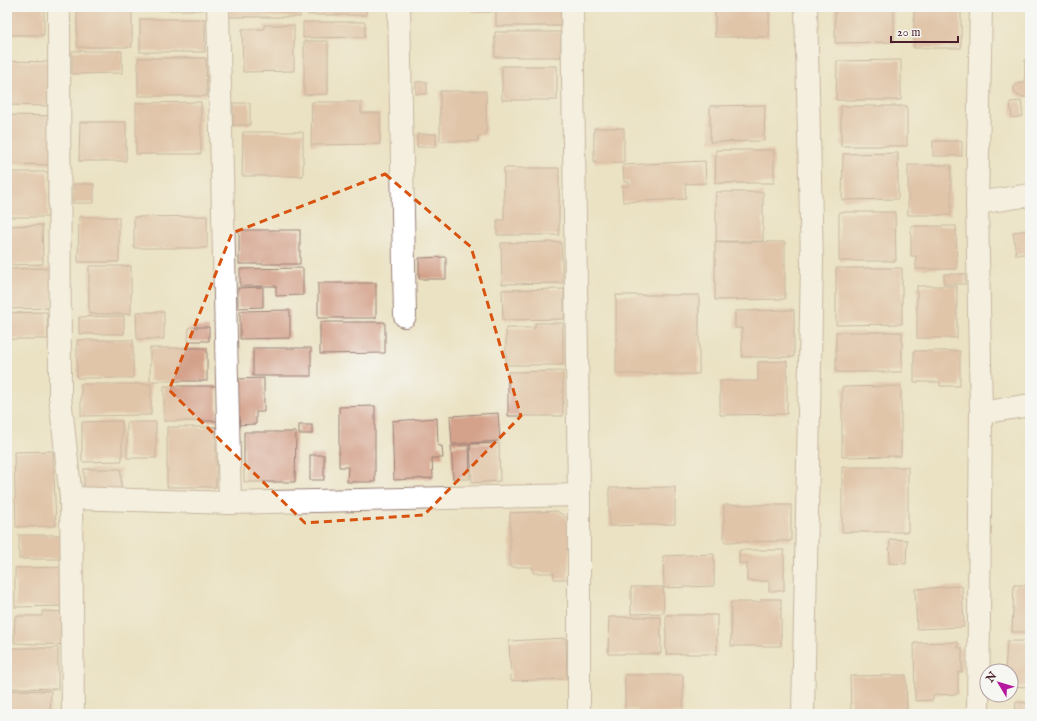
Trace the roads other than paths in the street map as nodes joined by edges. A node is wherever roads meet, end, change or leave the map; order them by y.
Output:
1 (59, 7) edge
2 (218, 7) edge
3 (399, 7) edge
4 (572, 7) edge
5 (806, 7) edge
6 (981, 7) edge
7 (1030, 195) edge
8 (977, 203) junction
9 (404, 316) dead end
10 (1030, 405) edge
11 (981, 413) junction
12 (578, 495) junction
13 (71, 498) junction
14 (230, 503) junction
15 (73, 714) edge
16 (579, 714) edge
17 (803, 714) edge
18 (978, 714) edge

1 - 13 street
2 - 14 street
3 - 9 street
4 - 12 street
5 - 17 street
6 - 8 street
7 - 8 street
8 - 11 street
10 - 11 street
11 - 18 street
12 - 14 street
12 - 16 street
13 - 14 street
13 - 15 street

